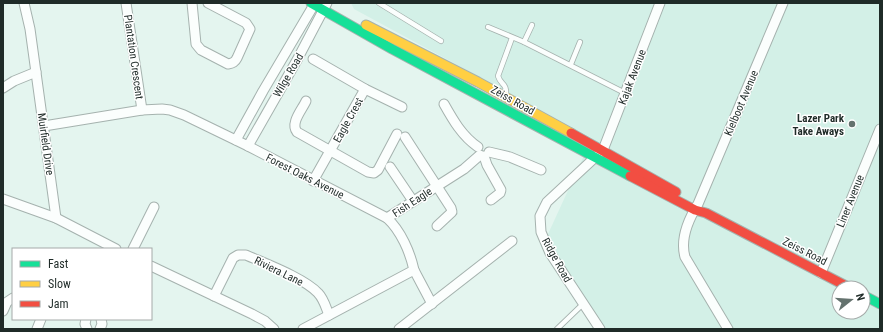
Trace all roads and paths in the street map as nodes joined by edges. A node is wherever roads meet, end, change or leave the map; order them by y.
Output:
1 (24, 3) edge
2 (126, 3) edge
3 (192, 3) edge
4 (208, 3) edge
5 (313, 3) edge
6 (379, 3) edge
7 (660, 3) edge
8 (783, 3) edge
9 (325, 5) edge
10 (532, 25) dead end
11 (488, 27) dead end
12 (512, 38) junction
13 (441, 41) dead end
14 (524, 42) junction
15 (580, 42) dead end
16 (313, 59) dead end
17 (571, 64) junction
18 (36, 72) junction
19 (3, 88) edge
20 (365, 89) junction
21 (263, 91) junction
22 (625, 93) junction
23 (276, 97) junction
24 (506, 97) junction
25 (306, 101) dead end
26 (444, 104) dead end
27 (402, 107) dead end
28 (142, 110) junction
29 (44, 126) junction
30 (880, 129) edge
31 (401, 136) joint
32 (236, 140) junction
33 (248, 146) junction
34 (877, 147) edge
35 (603, 150) junction
36 (330, 151) junction
37 (483, 153) junction
38 (595, 158) junction
39 (390, 167) dead end
40 (541, 170) dead end
41 (314, 181) junction
42 (437, 186) junction
43 (3, 199) edge
44 (491, 200) dead end
45 (413, 201) junction
46 (154, 207) dead end
47 (696, 207) junction
48 (56, 218) junction
49 (387, 218) junction
50 (437, 226) dead end
51 (512, 241) dead end
52 (114, 248) edge
53 (134, 248) edge
54 (152, 266) edge
55 (414, 270) junction
56 (821, 273) junction
57 (835, 280) edge
58 (214, 296) junction
59 (12, 299) edge
60 (871, 299) edge
61 (432, 304) junction
62 (583, 304) junction
63 (880, 304) edge
64 (3, 311) edge
65 (329, 315) junction
66 (42, 320) edge
67 (37, 329) edge
68 (274, 329) edge
69 (303, 329) edge
70 (399, 329) edge
71 (557, 329) edge
72 (600, 329) edge
73 (728, 329) edge

1 - 18 street, Muirfield Drive
2 - 28 street, Plantation Crescent
3 - 4 street
5 - 9 street, Zeiss Road
5 - 21 street, Wilge Road
6 - 13 lane
7 - 22 street, Kajak Avenue
8 - 47 street, Kielboot Avenue
9 - 23 street, Wilge Road
9 - 24 street, Zeiss Road
9 - 38 street, Zeiss Road
10 - 14 lane
11 - 12 lane
12 - 14 lane
12 - 24 lane
14 - 17 lane
15 - 17 lane
16 - 20 street, Eagle Crest
17 - 22 lane
18 - 19 street
18 - 29 street, Muirfield Drive
20 - 27 street, Eagle Crest
20 - 36 street, Eagle Crest
21 - 23 street
21 - 32 street, Wilge Road
22 - 35 street, Kajak Avenue
23 - 33 street, Wilge Road
24 - 35 street, Zeiss Road
25 - 36 street, Eagle Crest
26 - 37 street
28 - 29 street, Forest Oaks Avenue
28 - 32 street, Forest Oaks Avenue
29 - 48 street, Muirfield Drive
30 - 34 street, Liner Avenue
31 - 36 street, Eagle Crest
31 - 42 street, Fish Eagle
32 - 33 street, Forest Oaks Avenue
33 - 41 street, Forest Oaks Avenue
34 - 56 street, Liner Avenue
35 - 38 street, Ridge Road
35 - 47 street, Zeiss Road
36 - 41 street, Eagle Crest
37 - 40 street
37 - 42 street, Fish Eagle
37 - 44 street
38 - 47 street, Zeiss Road
38 - 62 street, Ridge Road
39 - 45 street
41 - 49 street, Forest Oaks Avenue
42 - 45 street, Fish Eagle
42 - 50 street, Fish Eagle
43 - 48 street
45 - 49 street, Fish Eagle
46 - 53 street
47 - 56 street, Zeiss Road
47 - 73 street, Kielboot Avenue
48 - 52 street
49 - 55 street, Forest Oaks Avenue
51 - 61 street
54 - 58 street
55 - 61 street, Forest Oaks Avenue
55 - 65 street
56 - 57 street, Zeiss Road
58 - 65 street, Riviera Lane
58 - 68 street
59 - 64 street
60 - 63 street
61 - 70 street
62 - 71 lane
62 - 72 street, Ridge Road
65 - 69 street
66 - 67 street

